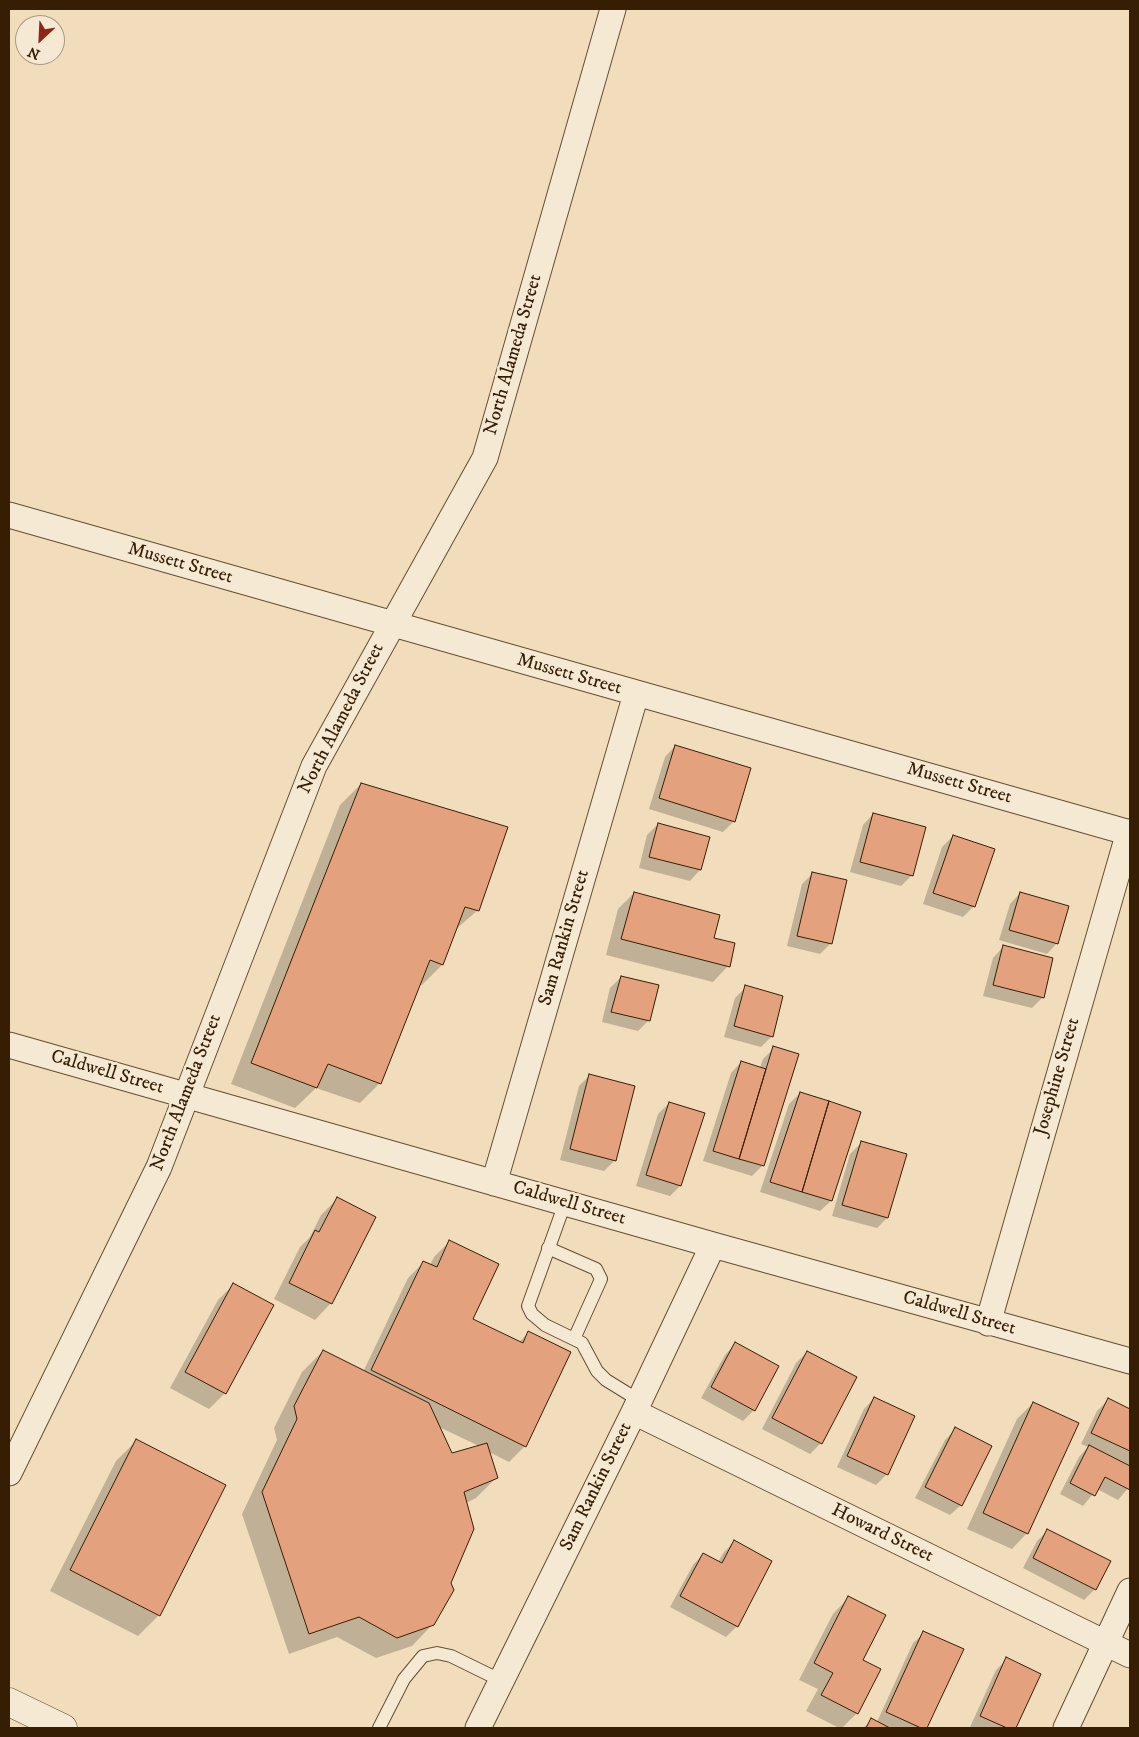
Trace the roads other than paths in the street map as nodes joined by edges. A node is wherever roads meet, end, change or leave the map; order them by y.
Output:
1 (613, 9) edge
2 (9, 515) edge
3 (391, 624) junction
4 (636, 694) junction
5 (1130, 832) edge
6 (9, 1044) edge
7 (186, 1095) junction
8 (494, 1183) junction
9 (565, 1203) junction
10 (713, 1245) junction
11 (548, 1248) junction
12 (988, 1323) junction
13 (574, 1339) junction
14 (1130, 1361) edge
15 (637, 1407) junction
16 (9, 1473) edge
17 (1130, 1592) edge
18 (1107, 1643) junction
19 (1130, 1655) edge
20 (502, 1680) junction
21 (9, 1702) edge
22 (63, 1728) edge
23 (379, 1728) edge
24 (478, 1728) edge
25 (1066, 1728) edge

1 - 3 street, North Alameda Street
2 - 3 street, Mussett Street
3 - 4 street, Mussett Street
3 - 7 street, North Alameda Street
4 - 5 street, Mussett Street
4 - 8 street, Sam Rankin Street
5 - 12 street, Josephine Street
6 - 7 street, Caldwell Street
7 - 8 street, Caldwell Street
7 - 16 street, North Alameda Street
8 - 9 street, Caldwell Street
9 - 10 street, Caldwell Street
9 - 11 lane
10 - 12 street, Caldwell Street
10 - 15 street, Sam Rankin Street
11 - 13 lane
11 - 13 lane
12 - 14 street, Caldwell Street
13 - 15 lane
15 - 18 street, Howard Street
15 - 20 street, Sam Rankin Street
17 - 18 street
18 - 19 street, Howard Street
18 - 25 street
20 - 23 lane
20 - 24 street, Sam Rankin Street
21 - 22 street

